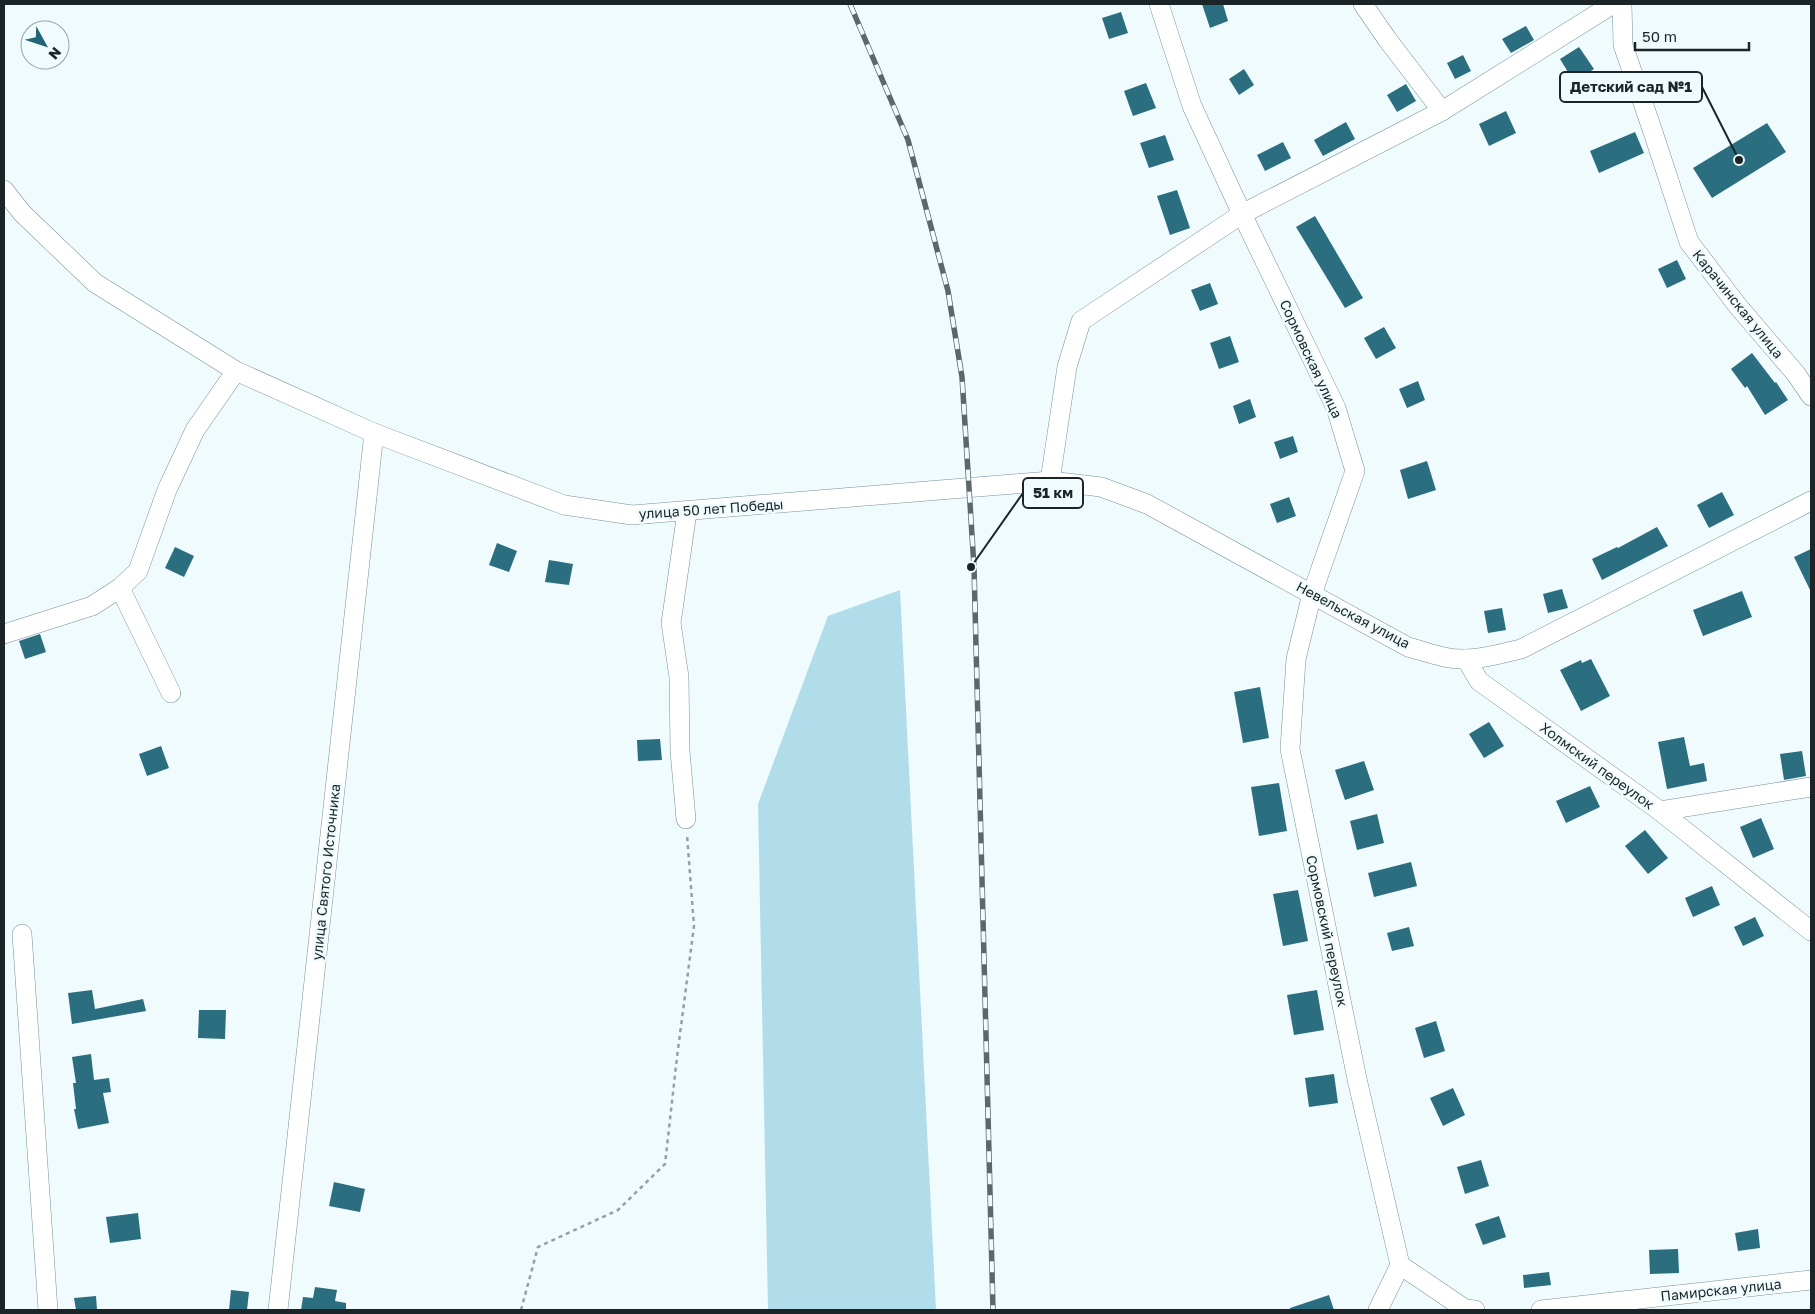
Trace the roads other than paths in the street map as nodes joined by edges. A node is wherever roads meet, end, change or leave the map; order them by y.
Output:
1 (1159, 4) edge
2 (1364, 4) edge
3 (1613, 4) edge
4 (1622, 4) edge
5 (1442, 112) junction
6 (4, 190) edge
7 (1242, 214) junction
8 (236, 370) junction
9 (1811, 396) edge
10 (374, 433) junction
11 (1050, 480) junction
12 (970, 488) joint
13 (1811, 501) edge
14 (687, 512) junction
15 (120, 588) junction
16 (1312, 594) junction
17 (4, 634) edge
18 (1466, 659) junction
19 (171, 693) dead end
20 (1811, 787) edge
21 (1660, 811) junction
22 (686, 819) road end
23 (1811, 932) edge
24 (22, 934) dead end
25 (1400, 1265) junction
26 (1811, 1280) edge
27 (48, 1310) edge
28 (278, 1310) edge
29 (1378, 1310) edge
30 (1475, 1310) edge
31 (1541, 1310) edge

1 - 7 street, Сормовская улица
2 - 5 street
3 - 5 street
4 - 9 street, Карачинская улица
5 - 7 street
6 - 8 street, улица 50 лет Победы
7 - 11 street
7 - 16 street, Сормовская улица
8 - 10 street, улица 50 лет Победы
8 - 15 street
10 - 14 street, улица 50 лет Победы
10 - 28 street, улица Святого Источника
11 - 12 street, Невельская улица
11 - 16 street, Невельская улица
12 - 14 street, улица 50 лет Победы
13 - 18 street, Невельская улица
14 - 22 street
15 - 17 street
15 - 19 street
16 - 18 street, Невельская улица
16 - 25 street, Сормовский переулок
18 - 21 street, Холмский переулок
20 - 21 street, Холмский переулок
21 - 23 street
24 - 27 street
25 - 29 street
25 - 30 street
26 - 31 street, Памирская улица

